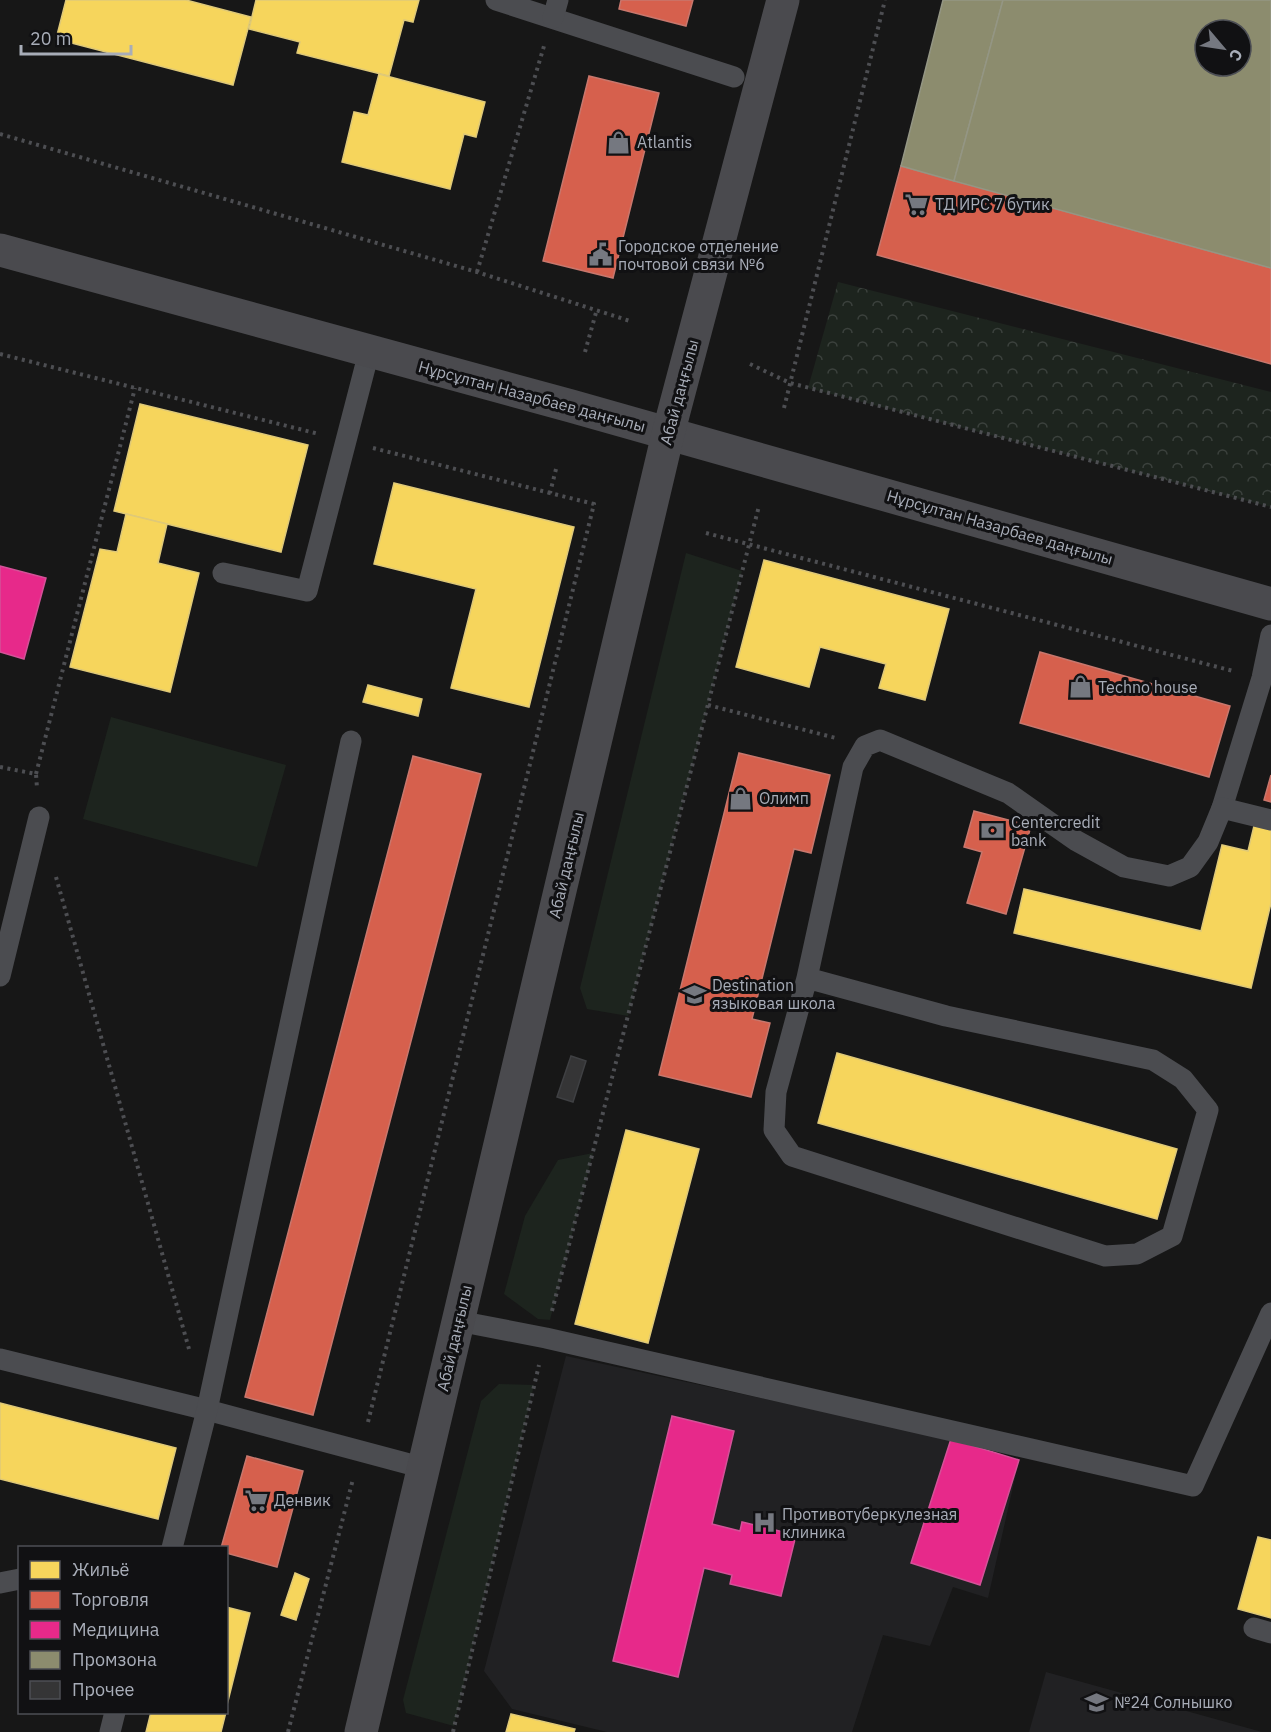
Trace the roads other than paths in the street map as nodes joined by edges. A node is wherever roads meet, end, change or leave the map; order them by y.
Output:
1 (496, 0) edge
2 (783, 0) edge
3 (555, 9) edge
4 (734, 77) dead end
5 (0, 250) edge
6 (369, 352) junction
7 (668, 434) junction
8 (223, 573) dead end
9 (1271, 604) edge
10 (1271, 635) edge
11 (351, 741) dead end
12 (1222, 808) junction
13 (39, 817) road end
14 (1271, 820) edge
15 (0, 976) edge
16 (807, 978) junction
17 (1271, 1313) edge
18 (458, 1321) junction
19 (0, 1359) edge
20 (207, 1410) junction
21 (424, 1468) junction
22 (173, 1546) edge
23 (18, 1579) edge
24 (0, 1583) edge
25 (116, 1714) edge
26 (110, 1732) edge
27 (361, 1732) edge

1 - 3 lane
2 - 7 main road, Абай даңғылы
3 - 4 lane
5 - 6 main road, Нұрсұлтан Назарбаев даңғылы
6 - 7 main road, Нұрсұлтан Назарбаев даңғылы
6 - 8 lane
7 - 9 main road, Нұрсұлтан Назарбаев даңғылы
7 - 18 main road, Абай даңғылы
10 - 12 lane
11 - 20 lane
12 - 14 lane
12 - 16 lane
13 - 15 lane
16 - 16 lane
17 - 18 lane
18 - 21 main road, Абай даңғылы
19 - 20 lane
20 - 21 lane
20 - 22 lane
21 - 27 main road, Абай даңғылы
23 - 24 lane
25 - 26 lane

